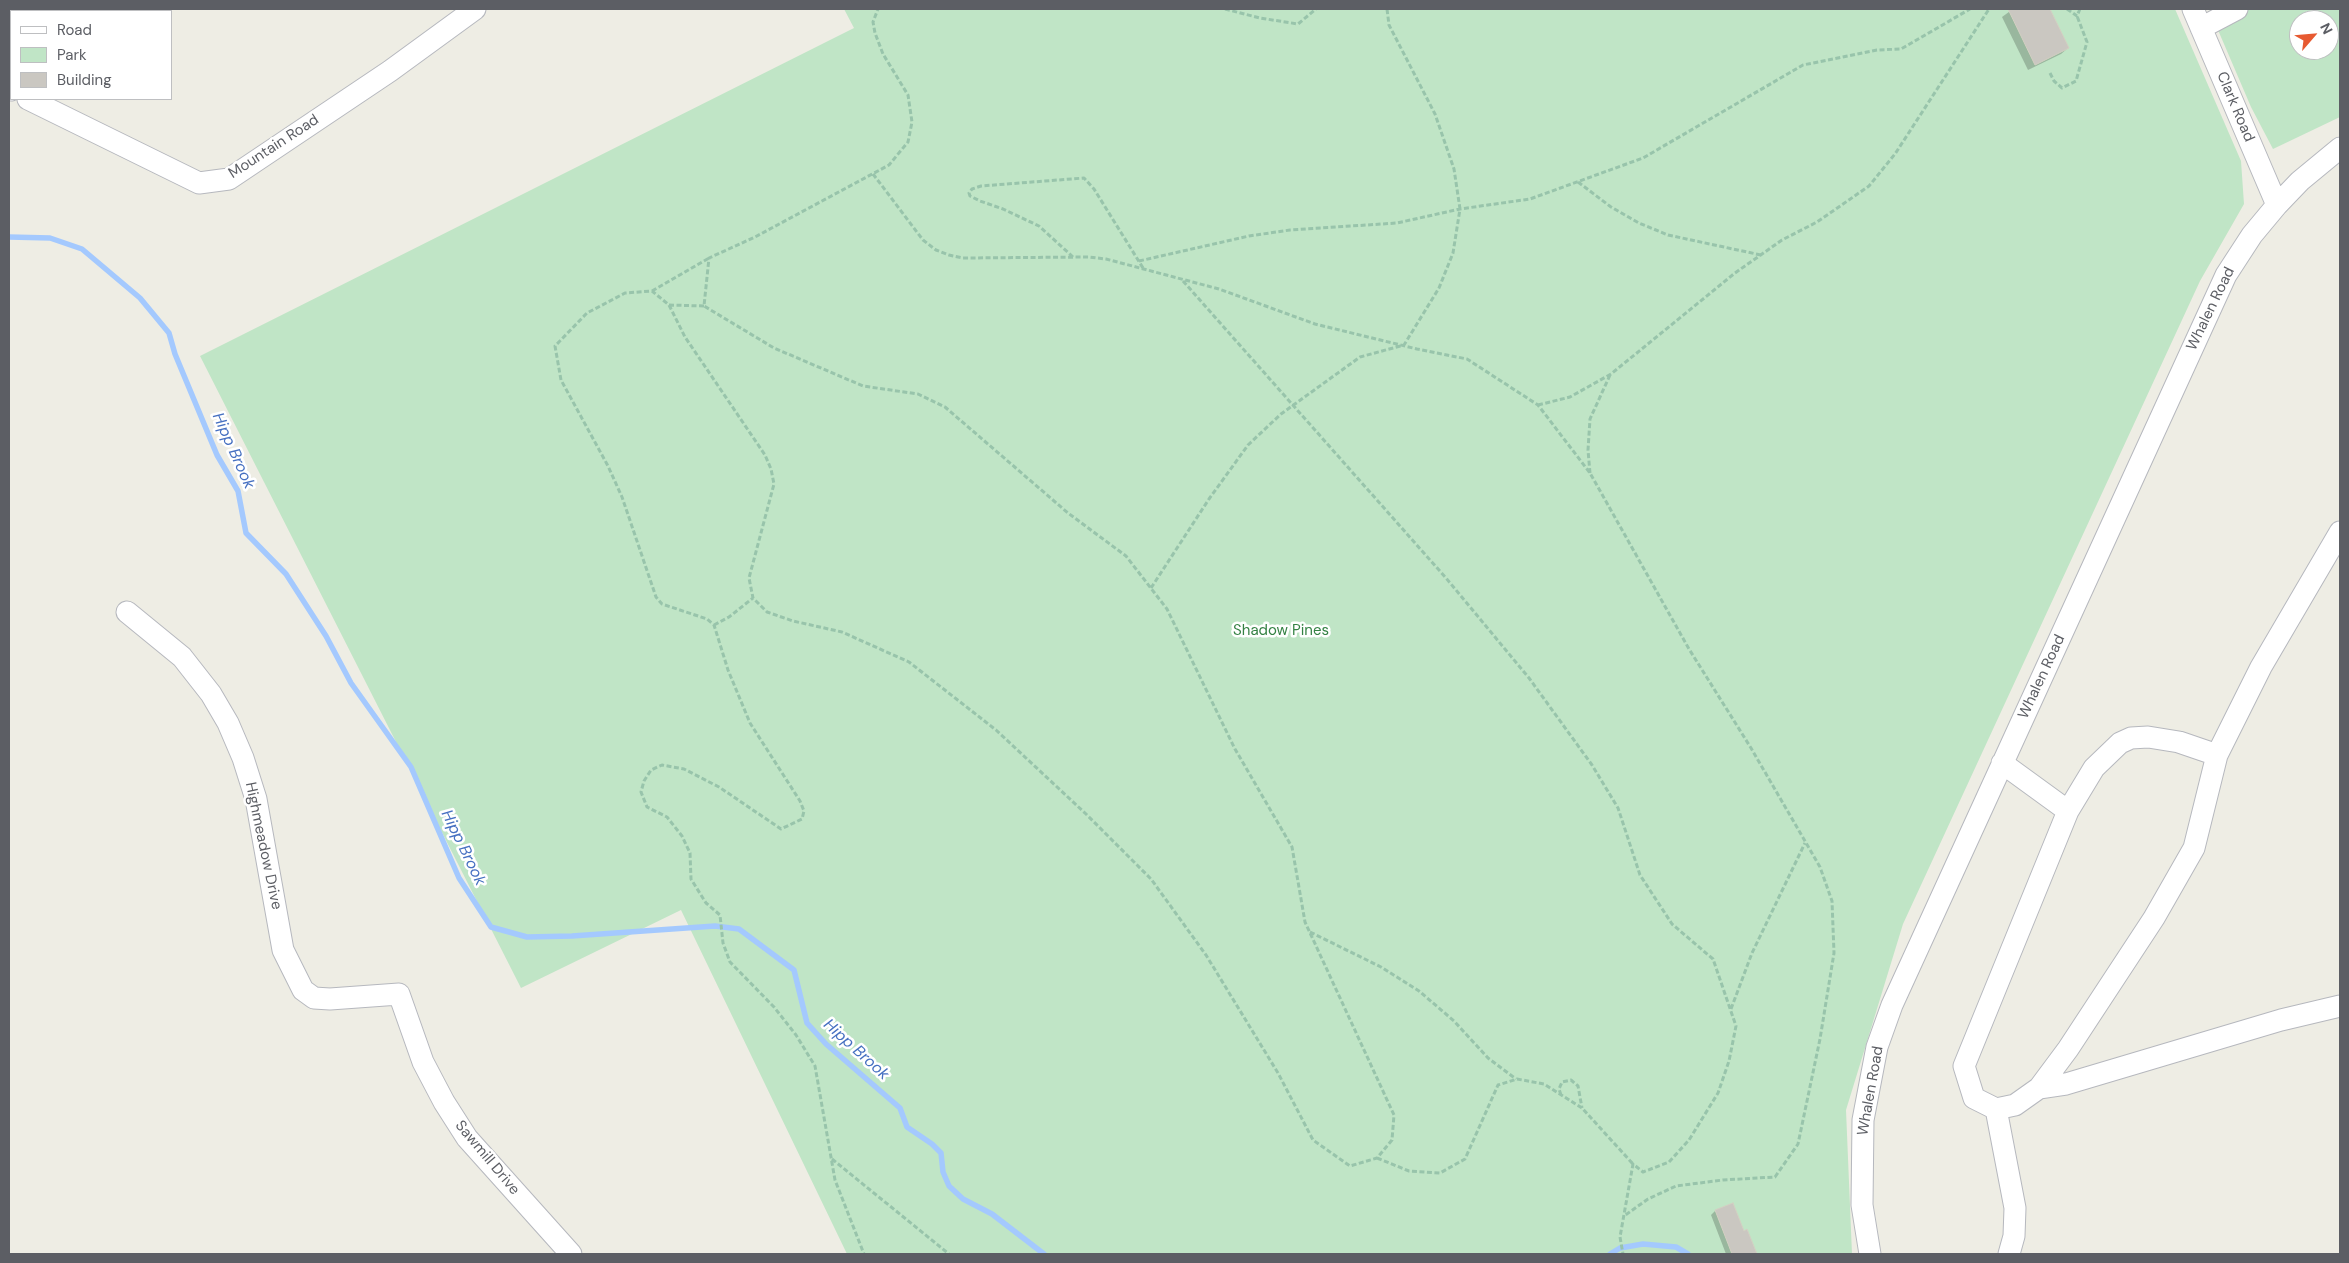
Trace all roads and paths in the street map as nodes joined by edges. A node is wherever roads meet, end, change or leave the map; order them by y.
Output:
1 (475, 9) edge
2 (878, 9) edge
3 (1225, 9) edge
4 (1316, 9) edge
5 (1388, 9) edge
6 (1970, 9) edge
7 (1989, 9) edge
8 (2067, 9) edge
9 (2080, 9) edge
10 (2192, 9) edge
11 (2237, 9) edge
12 (2077, 16) junction
13 (2201, 28) junction
14 (2050, 73) dead end
15 (30, 100) edge
16 (2340, 148) edge
17 (873, 174) junction
18 (1577, 182) junction
19 (2277, 205) junction
20 (1460, 209) junction
21 (1762, 255) junction
22 (1073, 257) junction
23 (709, 258) junction
24 (1139, 261) junction
25 (1144, 269) junction
26 (1183, 281) junction
27 (652, 291) junction
28 (669, 305) junction
29 (704, 306) junction
30 (1404, 345) junction
31 (1611, 374) junction
32 (1293, 405) junction
33 (1538, 405) junction
34 (1590, 473) junction
35 (2340, 532) edge
36 (1151, 588) junction
37 (754, 598) junction
38 (127, 612) dead end
39 (714, 625) junction
40 (2217, 755) junction
41 (2002, 763) junction
42 (2068, 811) junction
43 (1806, 843) junction
44 (1309, 932) junction
45 (399, 994) joint
46 (2340, 1006) edge
47 (1731, 1009) junction
48 (1517, 1079) junction
49 (2039, 1088) junction
50 (1562, 1096) junction
51 (1582, 1108) junction
52 (1996, 1109) junction
53 (1377, 1158) junction
54 (831, 1159) junction
55 (1633, 1164) junction
56 (1624, 1216) junction
57 (571, 1254) edge
58 (864, 1254) edge
59 (949, 1254) edge
60 (1623, 1254) edge
61 (1870, 1254) edge
62 (2009, 1254) edge

1 - 15 street, Mountain Road
2 - 17 path
3 - 4 path
5 - 20 path
6 - 18 path
7 - 21 path
8 - 12 path
9 - 12 path
10 - 13 street, Clark Road
11 - 13 street
12 - 14 path
13 - 19 street, Clark Road
16 - 19 street, Whalen Road
17 - 22 path
17 - 23 path
18 - 20 path
18 - 21 path
19 - 41 street, Whalen Road
20 - 24 path
20 - 30 path
21 - 31 path
22 - 24 path
22 - 25 path
23 - 27 path
23 - 29 path
24 - 25 path
25 - 26 path
26 - 30 path
26 - 32 path
27 - 28 path
27 - 39 path
28 - 29 path
28 - 37 path
29 - 36 path
30 - 32 path
30 - 33 path
31 - 33 path
31 - 34 path
32 - 36 path
32 - 47 path
33 - 34 path
34 - 43 path
35 - 40 street
36 - 44 path
37 - 39 path
37 - 53 path
38 - 45 street, Highmeadow Drive
39 - 54 path
40 - 42 street
40 - 49 street
41 - 42 street
41 - 61 street, Whalen Road
42 - 52 street
43 - 47 path
43 - 56 path
44 - 48 path
44 - 53 path
45 - 57 street, Sawmill Drive
46 - 49 street
47 - 55 path
48 - 50 path
48 - 53 path
49 - 52 street
50 - 51 path
50 - 51 path
51 - 55 path
52 - 62 street
54 - 58 path
54 - 59 path
55 - 56 path
56 - 60 path

